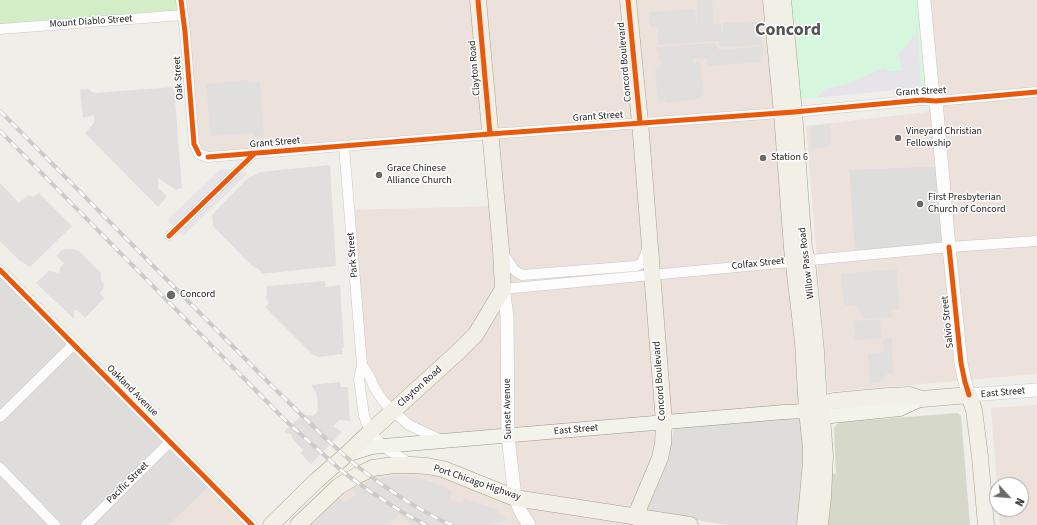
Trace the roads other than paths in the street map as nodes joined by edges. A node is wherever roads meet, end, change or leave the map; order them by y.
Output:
1 (181, 0) edge
2 (478, 0) edge
3 (628, 0) edge
4 (771, 0) edge
5 (783, 0) edge
6 (924, 0) edge
7 (183, 15) junction
8 (0, 29) edge
9 (1037, 92) edge
10 (936, 101) junction
11 (788, 112) junction
12 (640, 122) junction
13 (490, 134) junction
14 (344, 146) junction
15 (199, 154) joint
16 (254, 154) junction
17 (170, 236) dead end
18 (1037, 241) edge
19 (649, 244) junction
20 (949, 246) junction
21 (501, 250) junction
22 (801, 260) junction
23 (0, 270) edge
24 (651, 275) junction
25 (503, 289) junction
26 (73, 345) junction
27 (362, 365) junction
28 (1037, 390) edge
29 (969, 395) junction
30 (816, 410) junction
31 (393, 411) junction
32 (0, 417) edge
33 (664, 422) junction
34 (370, 432) junction
35 (508, 436) junction
36 (443, 441) junction
37 (170, 442) junction
38 (384, 446) junction
39 (346, 455) junction
40 (412, 465) junction
41 (0, 468) edge
42 (515, 498) junction
43 (632, 522) edge
44 (55, 525) edge
45 (86, 525) edge
46 (252, 525) edge
47 (271, 525) edge
48 (298, 525) edge
49 (529, 525) edge
50 (690, 525) edge
51 (805, 525) edge
52 (820, 525) edge
53 (986, 525) edge

1 - 7 street, Oak Street
2 - 13 main road, Clayton Road
3 - 12 main road, Concord Boulevard
4 - 11 main road, Willow Pass Road
5 - 11 main road, Willow Pass Road
6 - 10 street, Salvio Street
7 - 8 street, Mount Diablo Street
7 - 15 street, Oak Street
9 - 10 street, Grant Street
10 - 11 street, Grant Street
10 - 20 street, Salvio Street
11 - 12 street, Grant Street
11 - 22 main road, Willow Pass Road
12 - 13 street, Grant Street
12 - 19 main road, Concord Boulevard
13 - 14 street, Grant Street
13 - 21 main road, Clayton Road
14 - 16 street, Grant Street
14 - 27 street, Park Street
15 - 16 street, Grant Street
16 - 17 street
18 - 20 street, Colfax Street
19 - 21 street
19 - 24 main road, Concord Boulevard
20 - 22 street, Colfax Street
20 - 29 street, Salvio Street
21 - 25 main road, Clayton Road
22 - 24 street, Colfax Street
22 - 30 main road, Willow Pass Road
23 - 26 street, Oakland Avenue
24 - 25 street, Colfax Street
24 - 33 main road, Concord Boulevard
25 - 31 main road, Clayton Road
25 - 35 street, Sunset Avenue
26 - 32 street
26 - 37 street, Oakland Avenue
27 - 31 street, Park Street
27 - 34 street, Park Street
28 - 29 street, East Street
29 - 30 main road, East Street
29 - 53 main road, Salvio Street
30 - 33 main road, East Street
30 - 51 main road, Willow Pass Road
30 - 52 main road, Willow Pass Road
31 - 34 main road, Clayton Road
31 - 36 street, Park Street
33 - 35 main road, East Street
33 - 43 main road, Concord Boulevard
34 - 38 street, Park Street
34 - 39 main road, Clayton Road
35 - 36 main road, East Street
35 - 42 street, Sunset Avenue
36 - 38 main road, East Street
37 - 45 street, Pacific Street
37 - 46 street, Oakland Avenue
38 - 39 main road, East Street
38 - 40 street, Park Street
39 - 47 main road, Clayton Road
40 - 42 main road, Port Chicago Highway
40 - 48 main road, Port Chicago Highway
41 - 44 street
42 - 43 main road, Port Chicago Highway
42 - 49 street, Sunset Avenue
43 - 50 main road, Port Chicago Highway

